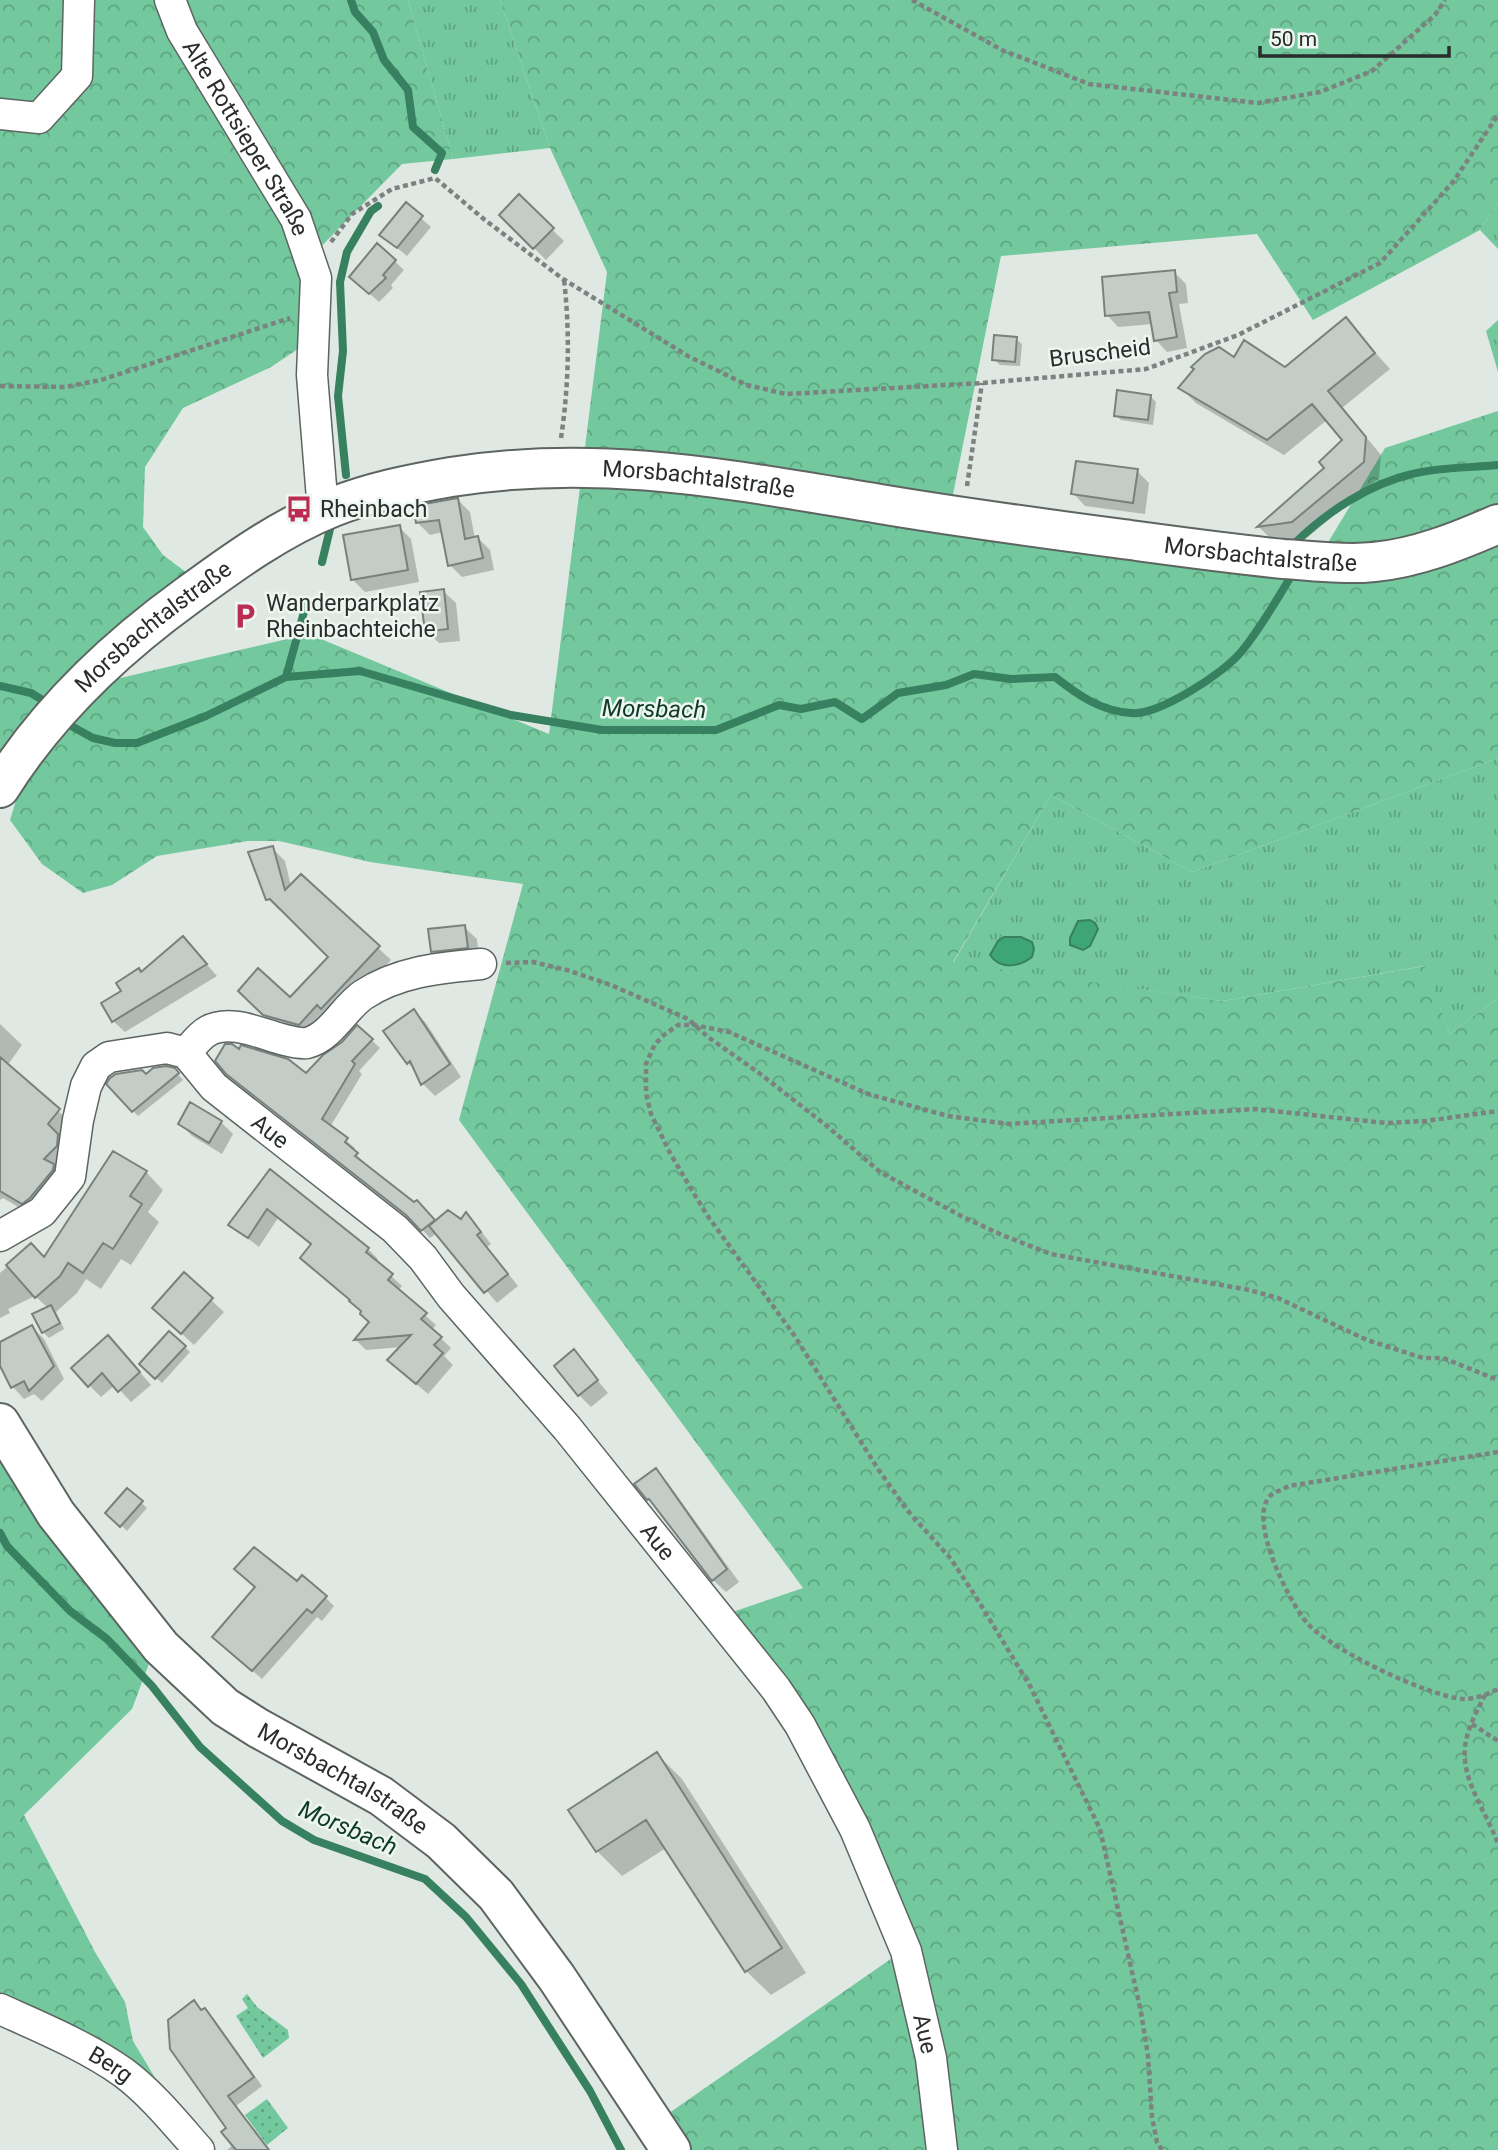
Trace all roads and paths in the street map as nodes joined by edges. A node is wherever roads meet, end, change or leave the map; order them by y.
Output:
1 (79, 0) edge
2 (170, 0) edge
3 (912, 0) edge
4 (1445, 0) edge
5 (0, 114) edge
6 (1498, 115) edge
7 (316, 278) junction
8 (564, 279) junction
9 (314, 310) junction
10 (982, 383) junction
11 (0, 386) edge
12 (557, 466) junction
13 (323, 511) junction
14 (962, 518) junction
15 (1498, 524) edge
16 (0, 788) edge
17 (481, 964) joint
18 (695, 1025) junction
19 (186, 1053) junction
20 (1498, 1111) edge
21 (0, 1236) edge
22 (1498, 1380) edge
23 (0, 1423) edge
24 (1498, 1452) edge
25 (1498, 1689) edge
26 (1485, 1695) junction
27 (1472, 1724) junction
28 (1498, 1741) edge
29 (1498, 1844) edge
30 (0, 2009) edge
31 (199, 2150) edge
32 (671, 2150) edge
33 (942, 2150) edge
34 (1161, 2150) edge

1 - 5 street
2 - 7 street, Alte Rottsieper Straße
3 - 4 path
6 - 10 path, Bruscheid
7 - 8 path
7 - 9 street
8 - 10 path, Bruscheid
8 - 12 path
9 - 11 path
9 - 13 street
10 - 14 path
12 - 13 main road, Morsbachtalstraße
12 - 14 main road, Morsbachtalstraße
13 - 16 main road, Morsbachtalstraße
14 - 15 main road, Morsbachtalstraße
17 - 18 path
17 - 19 street
18 - 20 path
18 - 22 path
18 - 34 path
19 - 21 street
19 - 33 street, Aue
23 - 32 main road, Morsbachtalstraße
24 - 26 path
25 - 26 path
26 - 27 path
27 - 28 path
27 - 29 path
30 - 31 street, Berg

